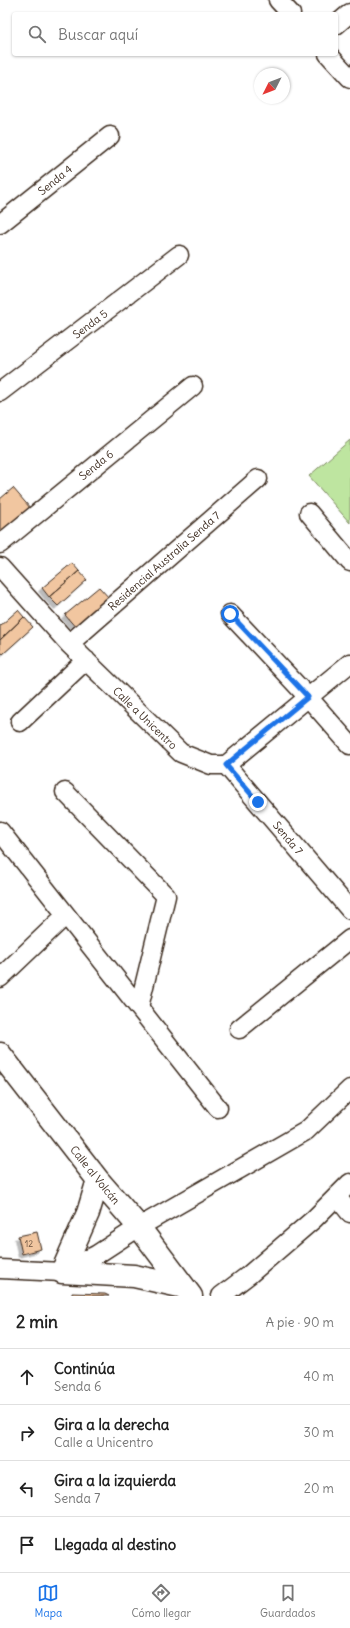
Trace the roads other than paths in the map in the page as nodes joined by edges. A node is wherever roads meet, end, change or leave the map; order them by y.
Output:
1 (278, 0) edge
2 (289, 12) edge
3 (350, 13) edge
4 (338, 23) edge
5 (330, 56) edge
6 (350, 78) edge
7 (110, 136) dead end
8 (0, 224) edge
9 (179, 255) dead end
10 (193, 386) dead end
11 (0, 392) edge
12 (258, 479) dead end
13 (309, 513) dead end
14 (0, 544) edge
15 (350, 562) edge
16 (0, 567) edge
17 (230, 614) dead end
18 (69, 644) junction
19 (86, 660) junction
20 (350, 662) edge
21 (308, 697) junction
22 (20, 722) dead end
23 (350, 745) edge
24 (226, 765) junction
25 (65, 792) dead end
26 (0, 831) edge
27 (350, 910) edge
28 (66, 915) junction
29 (350, 938) edge
30 (0, 978) edge
31 (139, 1007) junction
32 (239, 1029) dead end
33 (0, 1054) edge
34 (350, 1089) edge
35 (218, 1108) dead end
36 (98, 1180) junction
37 (350, 1183) edge
38 (337, 1197) junction
39 (350, 1213) edge
40 (139, 1227) junction
41 (0, 1269) edge
42 (62, 1272) junction
43 (187, 1292) edge
44 (221, 1296) edge

1 - 2 street
3 - 4 street
5 - 6 street
7 - 8 street, Senda 4
9 - 11 street, Senda 5
10 - 14 street, Senda 6
12 - 18 street, Residencial Australia Senda 7
13 - 15 street
16 - 18 street, Calle a Unicentro
17 - 21 street
18 - 19 street, Calle a Unicentro
19 - 22 street
19 - 24 street, Calle a Unicentro
20 - 21 street
21 - 23 street
21 - 24 street
24 - 27 street, Senda 7
25 - 31 street
26 - 28 street
28 - 30 street
28 - 31 street
29 - 32 street
31 - 35 street
33 - 36 main road, Calle al Volcán
34 - 40 street
36 - 40 main road, Calle al Volcán
36 - 42 main road
37 - 38 street
38 - 39 street
38 - 44 street
40 - 42 street
40 - 43 main road, Calle al Volcán
41 - 42 street
42 - 43 main road

